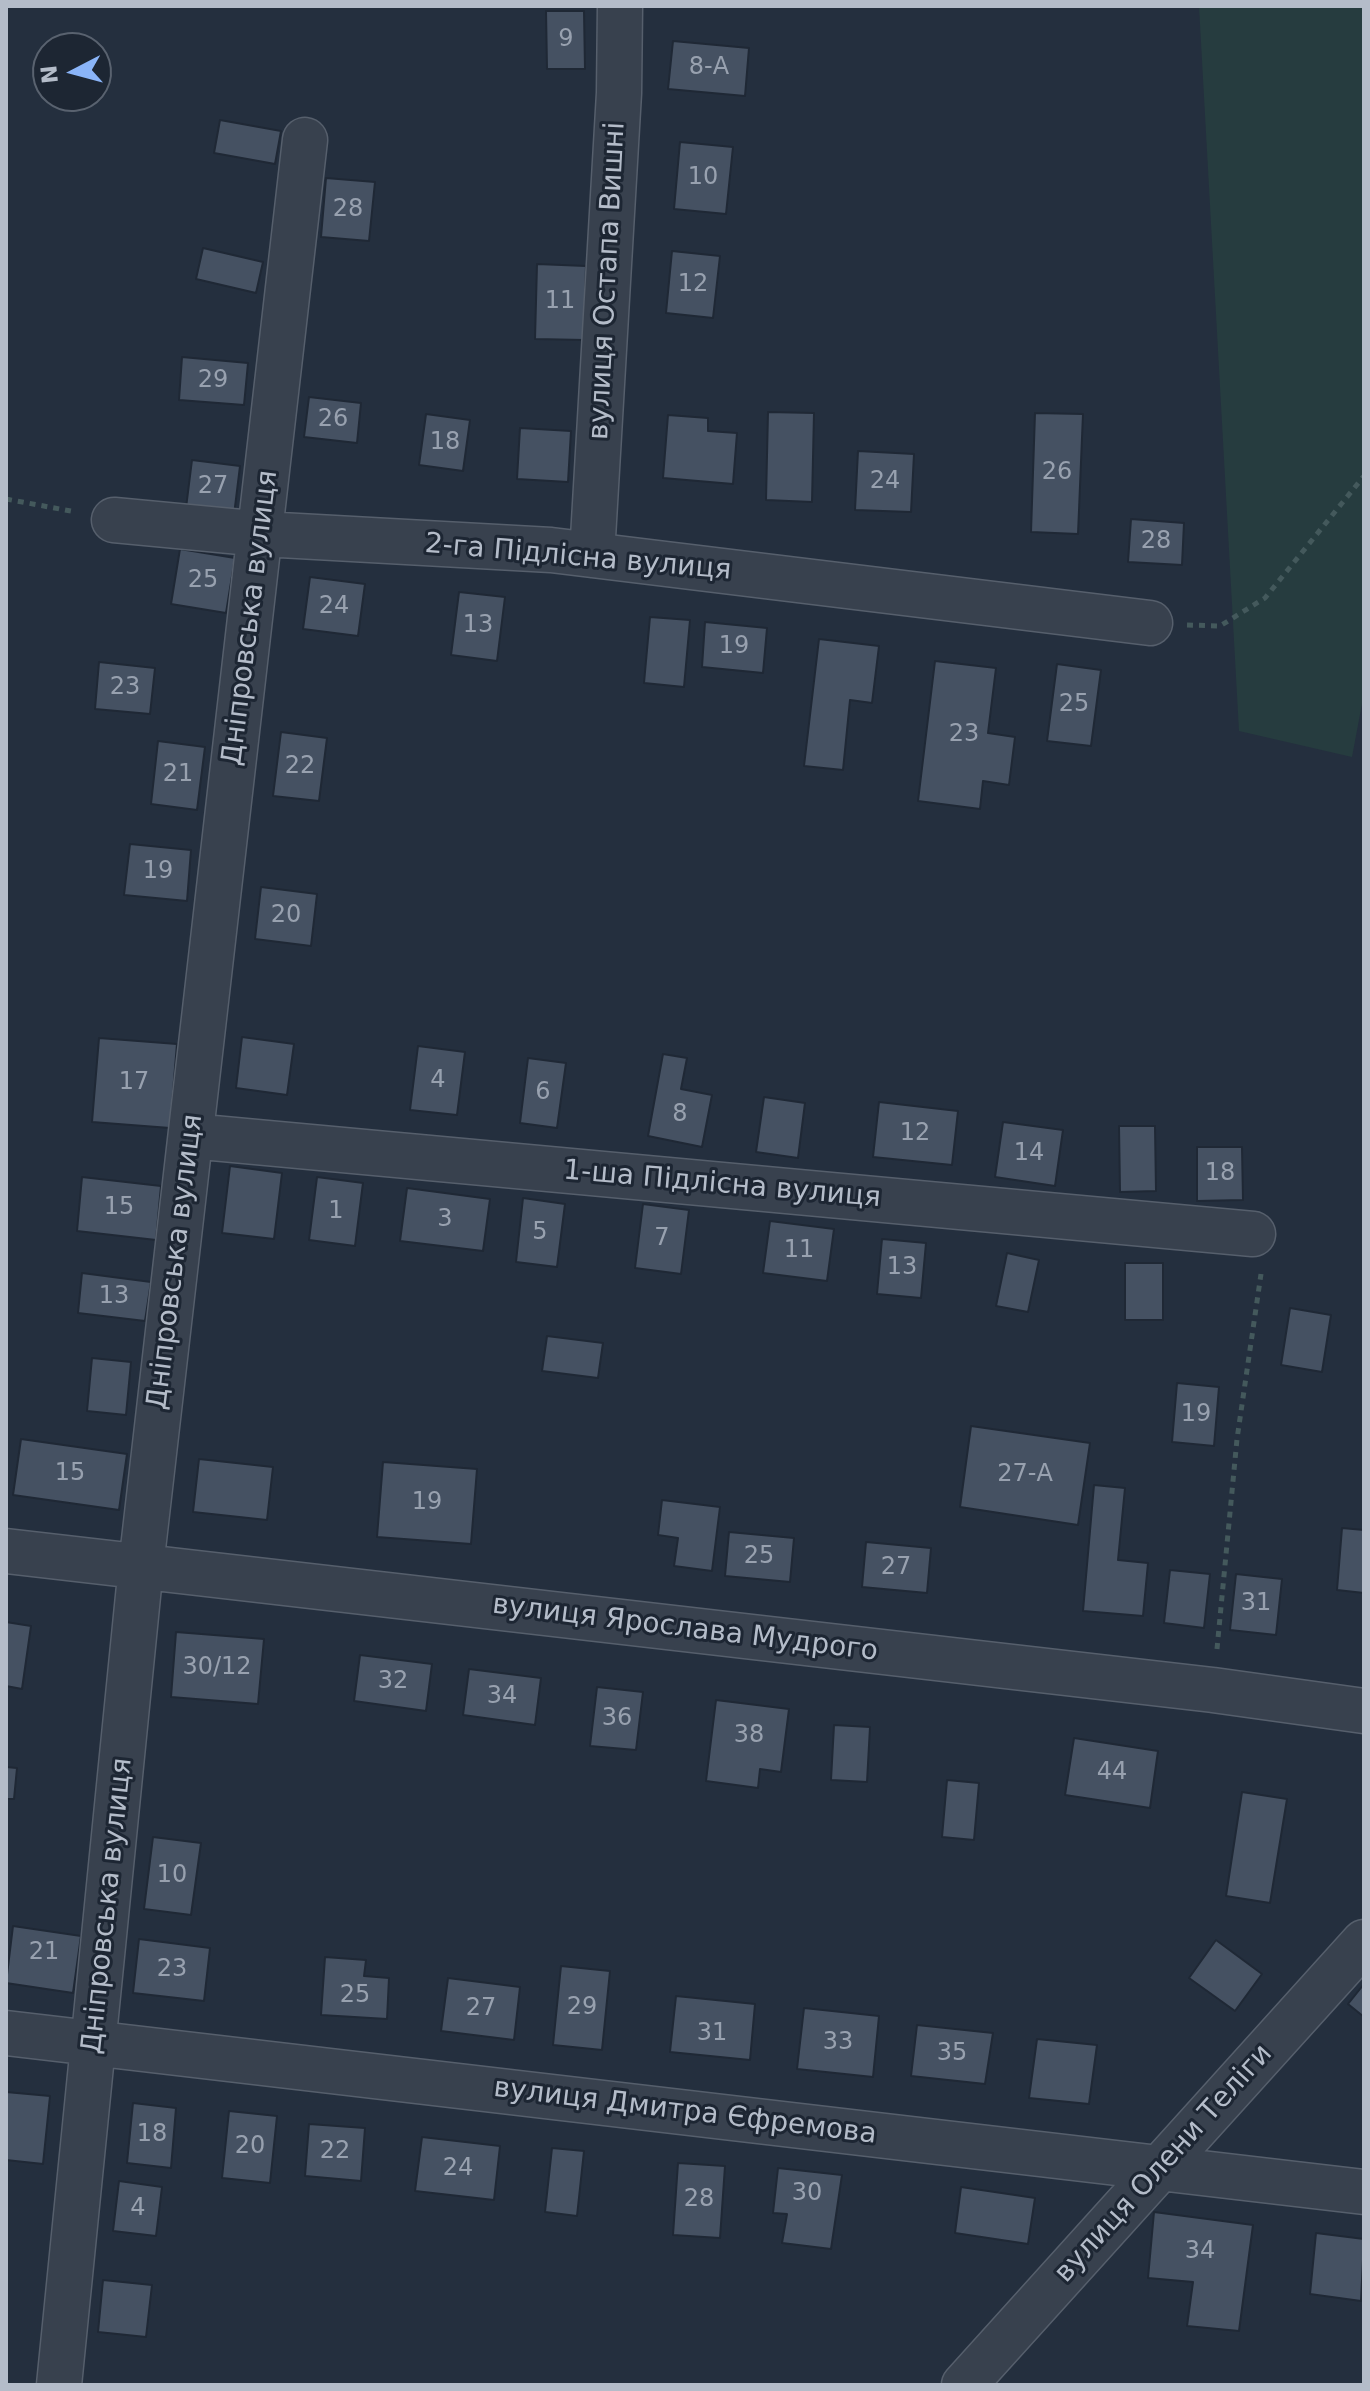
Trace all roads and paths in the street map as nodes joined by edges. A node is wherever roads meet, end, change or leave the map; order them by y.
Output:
1 (620, 6) edge
2 (305, 140) dead end
3 (1364, 476) edge
4 (6, 499) edge
5 (114, 520) joint
6 (262, 534) junction
7 (592, 555) junction
8 (1150, 623) joint
9 (191, 1136) junction
10 (1253, 1234) joint
11 (6, 1551) edge
12 (141, 1566) junction
13 (1213, 1690) junction
14 (1364, 1711) edge
15 (1364, 1942) edge
16 (6, 2033) edge
17 (95, 2043) junction
18 (1162, 2168) junction
19 (1364, 2192) edge
20 (59, 2385) edge
21 (964, 2385) edge

1 - 7 street, вулиця Остапа Вишні
2 - 6 street, Дніпровська вулиця
3 - 8 path
4 - 5 path
5 - 6 street, 2-га Підлісна вулиця
6 - 7 street, 2-га Підлісна вулиця
6 - 9 street, Дніпровська вулиця
7 - 8 street, 2-га Підлісна вулиця
9 - 10 street, 1-ша Підлісна вулиця
9 - 12 street, Дніпровська вулиця
10 - 13 path
11 - 12 street, вулиця Ярослава Мудрого
12 - 13 street, вулиця Ярослава Мудрого
12 - 17 street, Дніпровська вулиця
13 - 14 street, вулиця Ярослава Мудрого
15 - 18 street, вулиця Олени Теліги
16 - 17 street, вулиця Дмитра Єфремова
17 - 18 street, вулиця Дмитра Єфремова
17 - 20 street, Дніпровська вулиця
18 - 19 street, вулиця Дмитра Єфремова
18 - 21 street, вулиця Олени Теліги

